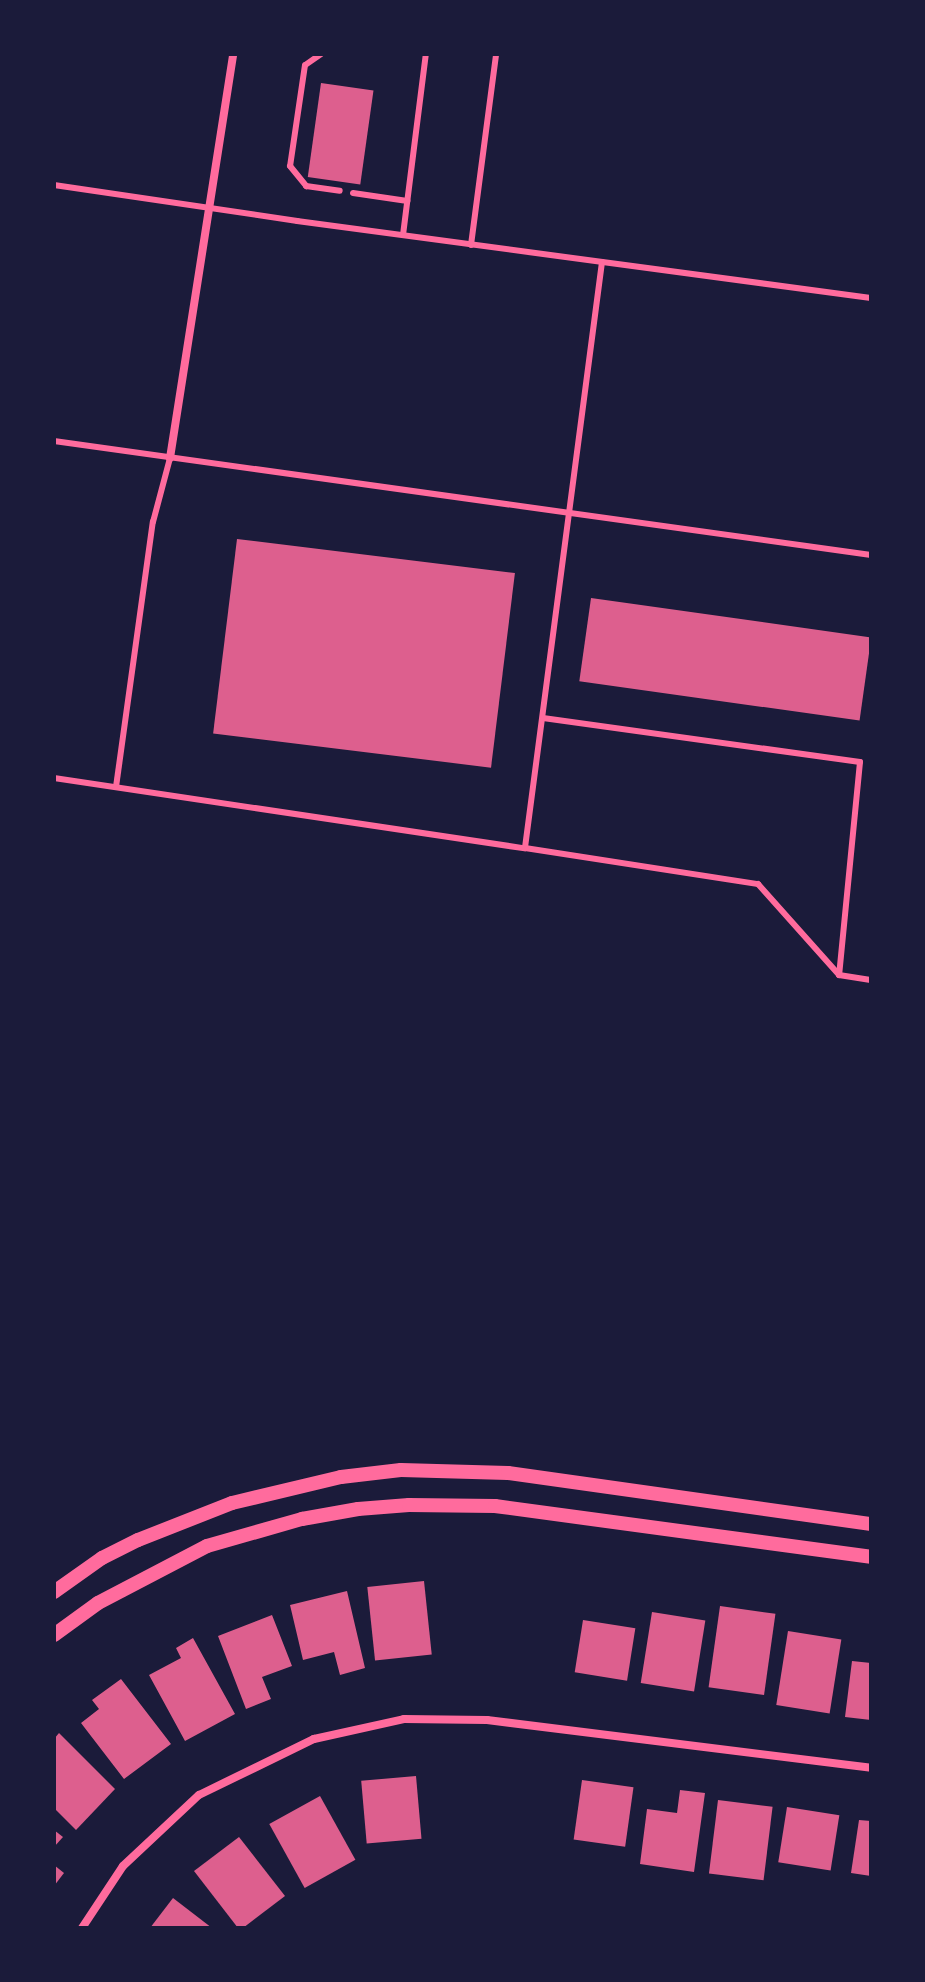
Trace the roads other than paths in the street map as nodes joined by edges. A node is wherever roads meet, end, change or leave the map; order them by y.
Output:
1 (233, 54) edge
2 (321, 54) edge
3 (426, 54) edge
4 (496, 54) edge
5 (54, 185) edge
6 (340, 191) dead end
7 (353, 193) dead end
8 (407, 201) junction
9 (209, 207) junction
10 (403, 235) junction
11 (471, 245) junction
12 (602, 262) junction
13 (871, 298) edge
14 (54, 441) edge
15 (170, 458) junction
16 (571, 513) junction
17 (871, 555) edge
18 (543, 718) junction
19 (54, 778) edge
20 (116, 787) junction
21 (525, 848) junction
22 (839, 975) junction
23 (871, 980) edge
24 (871, 1524) edge
25 (871, 1557) edge
26 (57, 1589) edge
27 (54, 1635) edge
28 (871, 1768) edge
29 (82, 1928) edge

1 - 9 street
2 - 6 lane
3 - 8 lane
4 - 11 lane
5 - 9 lane
7 - 8 lane
8 - 10 lane
9 - 10 lane
9 - 15 street
10 - 11 lane
11 - 12 lane
12 - 13 lane
12 - 16 lane
14 - 15 lane
15 - 16 lane
15 - 20 lane
16 - 17 lane
16 - 18 lane
18 - 21 lane
18 - 22 lane
19 - 20 lane
20 - 21 lane
21 - 22 lane
22 - 23 lane
24 - 26 street
25 - 27 street
28 - 29 street

